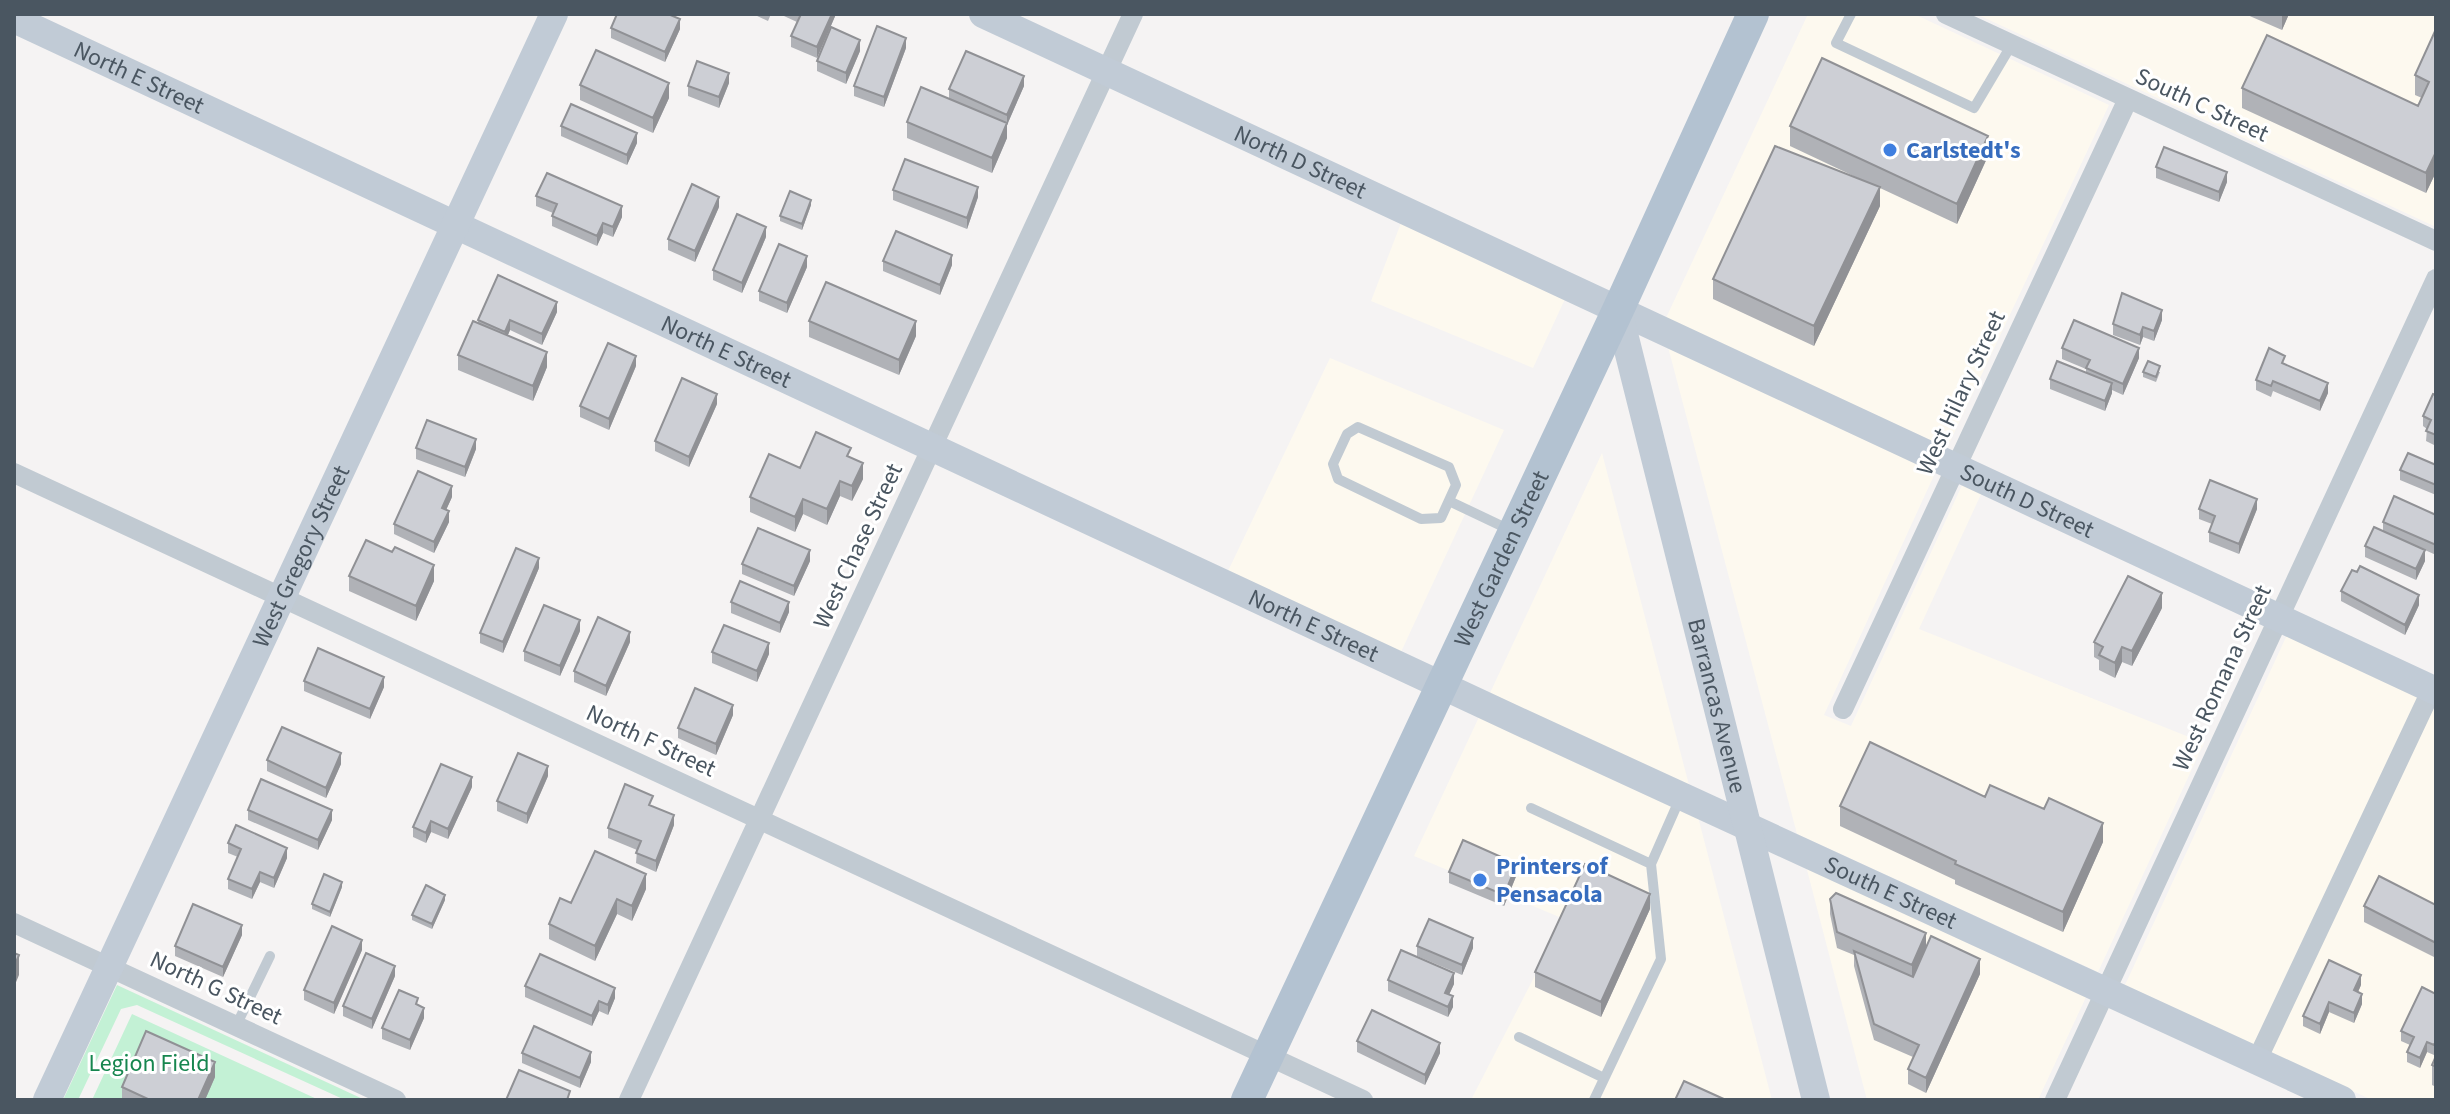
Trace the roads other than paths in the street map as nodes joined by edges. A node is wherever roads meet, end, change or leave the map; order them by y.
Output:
1 (554, 14) edge
2 (983, 14) edge
3 (1133, 14) edge
4 (1753, 14) edge
5 (1851, 14) edge
6 (1946, 14) edge
7 (14, 19) edge
8 (2012, 44) junction
9 (1106, 71) junction
10 (2128, 99) junction
11 (455, 225) junction
12 (2436, 241) edge
13 (2436, 279) edge
14 (1618, 310) junction
15 (933, 447) junction
16 (1955, 465) junction
17 (14, 473) edge
18 (1449, 501) junction
19 (1513, 531) junction
20 (282, 597) junction
21 (2279, 617) junction
22 (1440, 684) junction
23 (2434, 690) edge
24 (1843, 709) dead end
25 (1682, 795) junction
26 (1531, 808) dead end
27 (759, 820) junction
28 (1745, 824) junction
29 (1651, 864) junction
30 (14, 923) edge
31 (270, 956) dead end
32 (109, 967) junction
33 (2106, 990) junction
34 (236, 1026) junction
35 (1519, 1037) dead end
36 (1267, 1056) junction
37 (2257, 1060) junction
38 (1604, 1078) junction
39 (47, 1100) edge
40 (396, 1100) edge
41 (629, 1100) edge
42 (1247, 1100) edge
43 (1363, 1100) edge
44 (1594, 1100) edge
45 (1816, 1100) edge
46 (2055, 1100) edge
47 (2342, 1100) edge

1 - 11 street, West Gregory Street
2 - 9 street, North D Street
3 - 9 street, West Chase Street
4 - 14 main road, West Garden Street
5 - 8 lane
6 - 8 street, South C Street
7 - 11 street, North E Street
8 - 10 street, South C Street
9 - 14 street, North D Street
9 - 15 street, West Chase Street
10 - 12 street, South C Street
10 - 16 street, West Hilary Street
11 - 15 street, North E Street
11 - 20 street, West Gregory Street
13 - 21 street, West Romana Street
14 - 16 street, South D Street
14 - 19 main road, West Garden Street
14 - 28 street, Barrancas Avenue
15 - 22 street, North E Street
15 - 27 street, West Chase Street
16 - 21 street, South D Street
16 - 24 street, West Hilary Street
17 - 20 street, North F Street
18 - 18 lane
18 - 19 lane
19 - 22 main road, West Garden Street
20 - 27 street, North F Street
20 - 32 street, West Gregory Street
21 - 23 street, South D Street
21 - 33 street, West Romana Street
22 - 25 street, South E Street
22 - 36 main road, West Garden Street
23 - 37 street
25 - 28 street, South E Street
25 - 29 lane
26 - 29 lane
27 - 36 street, North F Street
27 - 41 street, West Chase Street
28 - 33 street, South E Street
28 - 45 street, Barrancas Avenue
29 - 38 lane
30 - 32 street, North G Street
31 - 34 lane
32 - 34 street, North G Street
32 - 39 street, West Gregory Street
33 - 37 street, South E Street
33 - 46 street, West Romana Street
34 - 40 street, North G Street
35 - 38 lane
36 - 42 main road, West Garden Street
36 - 43 street, North F Street
37 - 47 street, South E Street
38 - 44 lane

